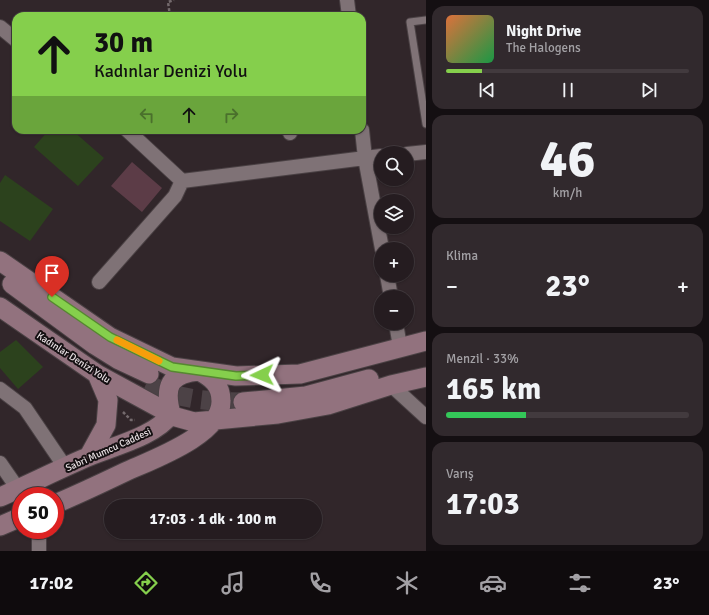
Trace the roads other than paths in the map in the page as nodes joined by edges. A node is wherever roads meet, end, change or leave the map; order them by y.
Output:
1 (347, 0) edge
2 (348, 12) edge
3 (426, 20) edge
4 (0, 27) edge
5 (12, 37) edge
6 (423, 84) edge
7 (426, 124) edge
8 (130, 134) edge
9 (362, 134) edge
10 (426, 152) edge
11 (414, 153) edge
12 (374, 157) edge
13 (365, 158) junction
14 (182, 181) junction
15 (381, 242) edge
16 (0, 261) edge
17 (0, 276) edge
18 (99, 282) dead end
19 (0, 291) edge
20 (0, 307) edge
21 (397, 330) edge
22 (426, 340) edge
23 (400, 346) junction
24 (426, 353) edge
25 (426, 363) edge
26 (199, 371) junction
27 (97, 374) junction
28 (426, 377) edge
29 (391, 385) junction
30 (0, 389) edge
31 (171, 414) junction
32 (426, 417) edge
33 (214, 420) junction
34 (89, 456) junction
35 (0, 463) edge
36 (65, 467) junction
37 (17, 487) edge
38 (22, 487) edge
39 (12, 492) edge
40 (0, 497) edge
41 (64, 500) edge
42 (12, 521) edge
43 (0, 526) edge
44 (39, 539) edge
45 (39, 551) edge

1 - 2 street
3 - 6 lane
4 - 5 street
6 - 7 lane
8 - 14 street
9 - 13 street
10 - 11 street
12 - 13 street
13 - 14 street
13 - 15 street
14 - 18 street
16 - 26 main road
17 - 19 main road
20 - 27 main road, Kadınlar Denizi Yolu
21 - 23 street
22 - 23 main road
23 - 26 main road
24 - 25 main road
26 - 31 main road
26 - 33 main road
27 - 31 main road, Kadınlar Denizi Yolu
27 - 34 main road
28 - 29 main road
29 - 32 street
29 - 33 main road
30 - 36 street
31 - 33 main road
31 - 34 main road, Sabri Mumcu Caddesi
33 - 41 main road
34 - 36 main road, Sabri Mumcu Caddesi
35 - 37 street
36 - 38 main road, Sabri Mumcu Caddesi
39 - 40 main road, Sabri Mumcu Caddesi
42 - 43 main road
44 - 45 street

